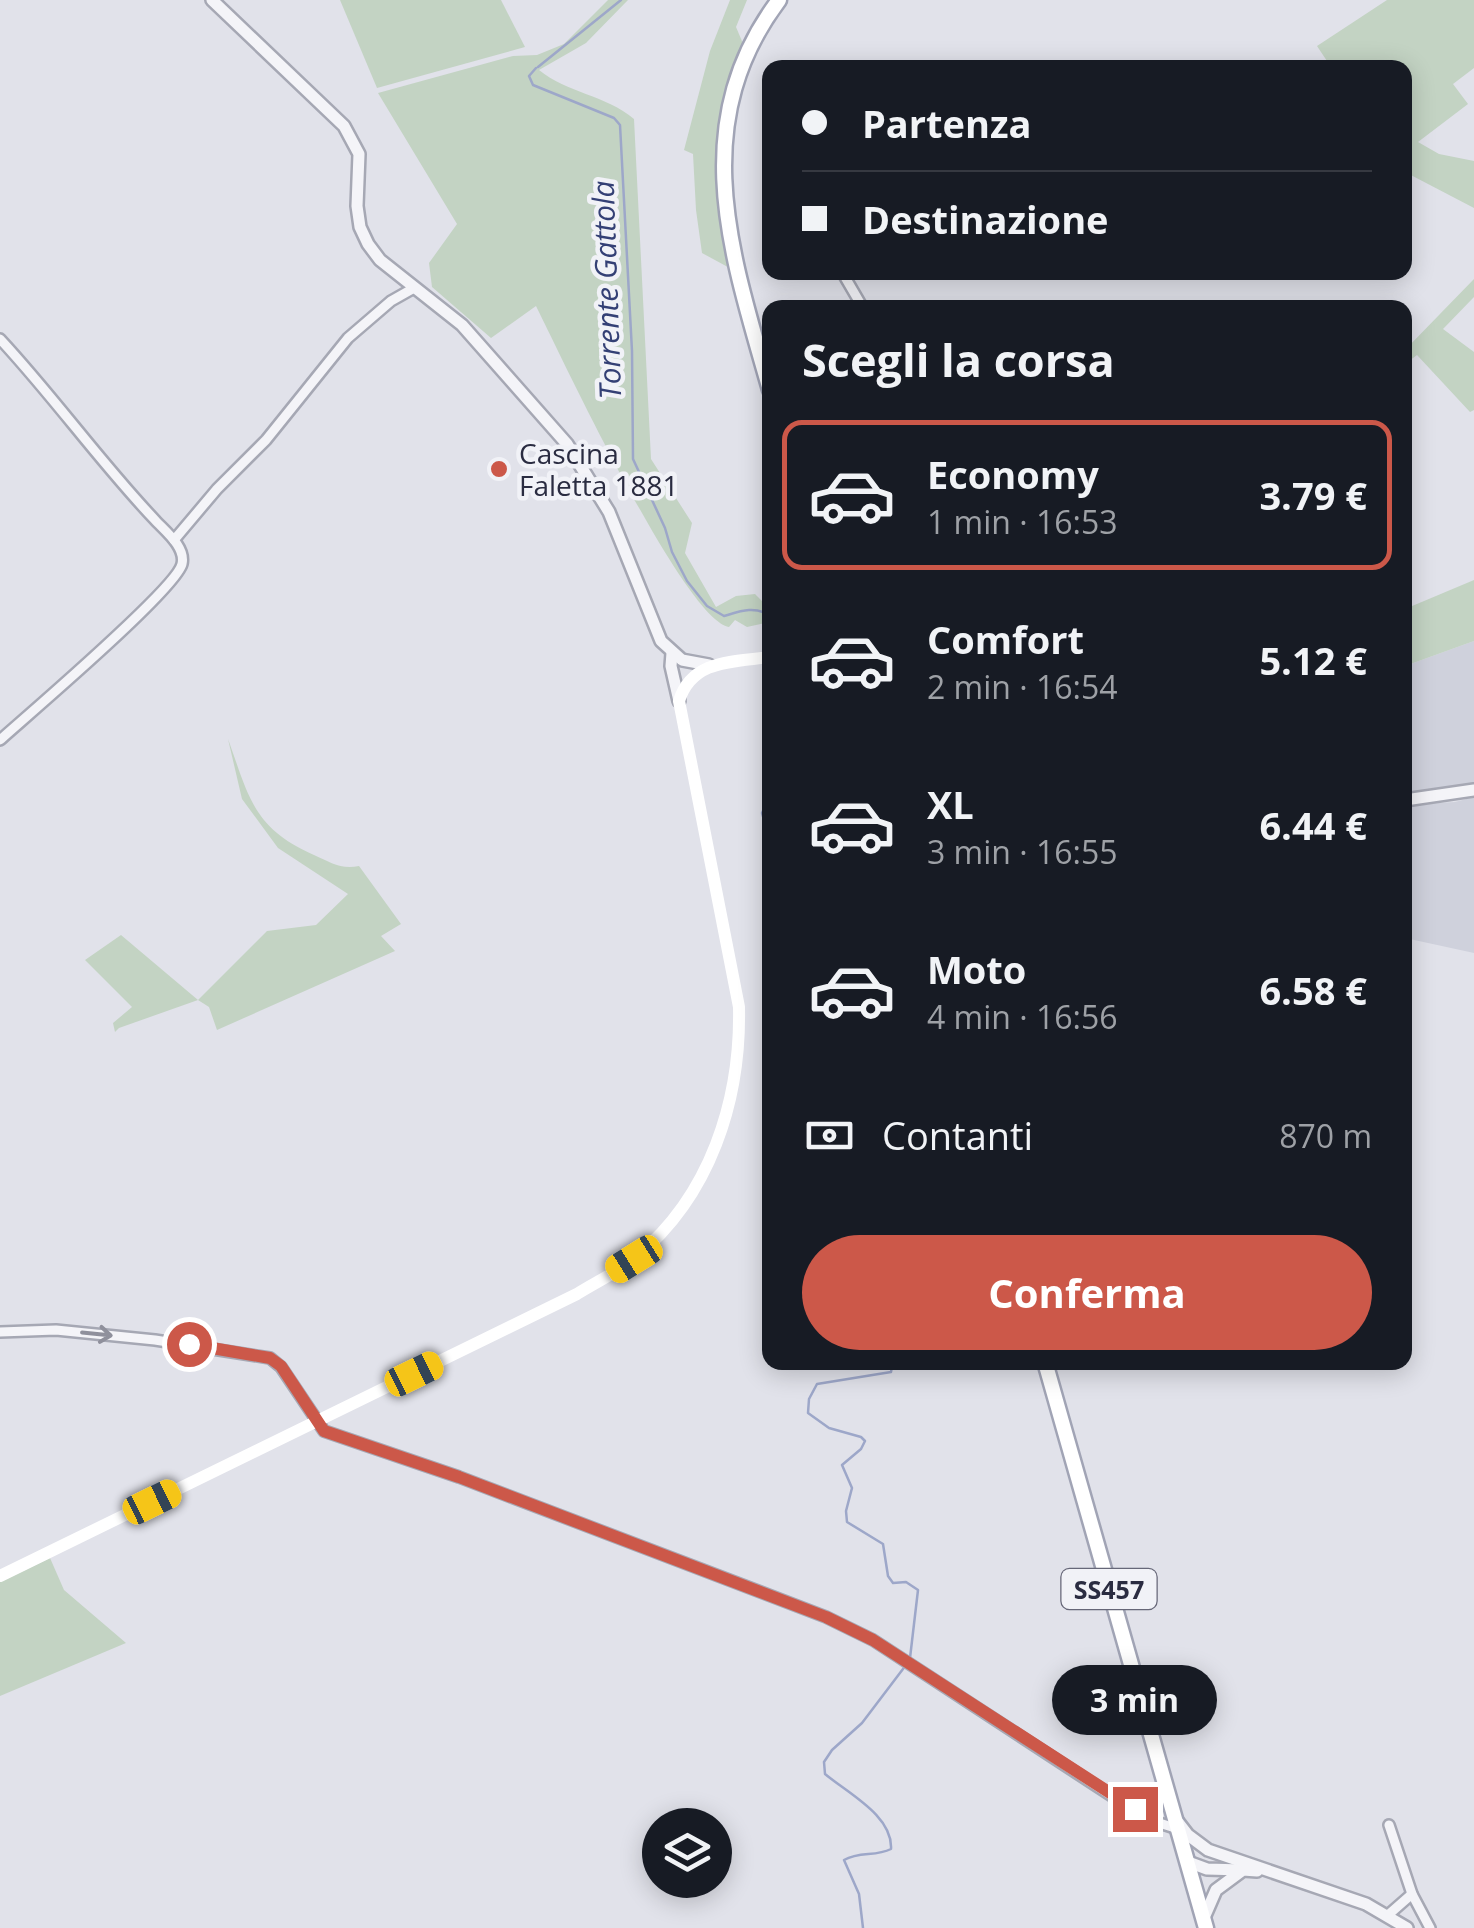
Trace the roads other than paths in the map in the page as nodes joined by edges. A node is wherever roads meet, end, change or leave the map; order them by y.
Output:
1 (212, 0) edge
2 (778, 0) edge
3 (414, 288) junction
4 (0, 339) edge
5 (762, 361) edge
6 (174, 540) junction
7 (672, 654) junction
8 (762, 657) edge
9 (708, 665) junction
10 (680, 700) junction
11 (0, 740) edge
12 (1474, 790) edge
13 (1412, 799) edge
14 (0, 1332) edge
15 (1047, 1370) edge
16 (316, 1421) junction
17 (0, 1576) edge
18 (1176, 1822) junction
19 (1389, 1825) dead end
20 (1208, 1850) junction
21 (1188, 1862) junction
22 (1243, 1870) junction
23 (1270, 1872) junction
24 (1412, 1894) junction
25 (1388, 1916) junction
26 (1205, 1924) edge
27 (1407, 1928) edge
28 (1430, 1928) edge

1 - 3 street
2 - 5 main road
3 - 6 street
3 - 7 street
4 - 6 street
6 - 11 street
7 - 9 street
7 - 10 street
8 - 9 main road
9 - 10 main road
10 - 16 main road
12 - 13 street
14 -> 16 street
15 - 18 main road, SS457
16 - 17 main road
16 - 18 street
18 - 20 street
18 - 21 main road, SS457
19 - 24 street
20 - 21 street
20 - 23 street
21 - 22 street
21 - 26 main road, SS457
22 - 23 street
22 - 26 street
23 - 25 street
24 - 25 street
24 - 28 street
25 - 27 street

